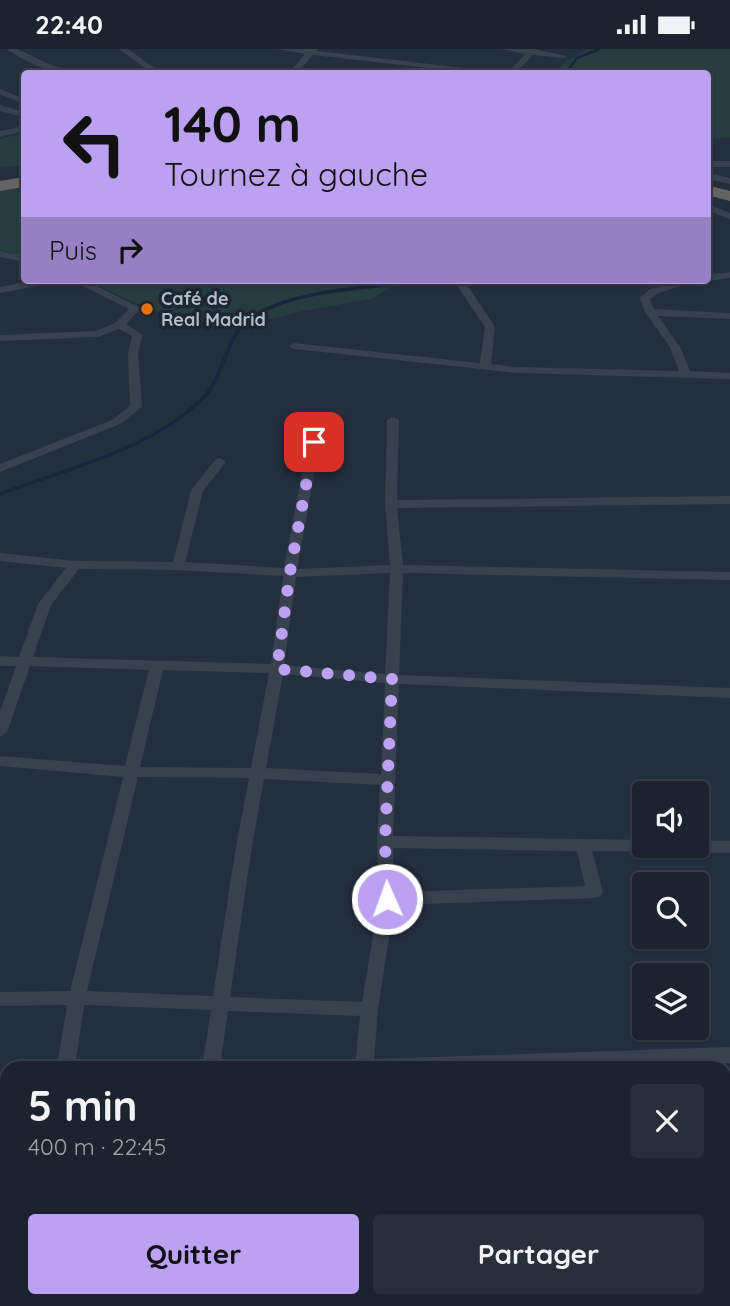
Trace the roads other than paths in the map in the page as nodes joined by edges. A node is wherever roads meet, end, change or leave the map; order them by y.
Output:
1 (11, 49) edge
2 (123, 49) edge
3 (280, 49) edge
4 (397, 49) edge
5 (505, 49) edge
6 (533, 50) edge
7 (312, 51) edge
8 (563, 56) dead end
9 (389, 62) junction
10 (61, 70) edge
11 (147, 70) edge
12 (294, 70) edge
13 (462, 70) edge
14 (515, 70) edge
15 (0, 91) edge
16 (21, 101) edge
17 (0, 107) edge
18 (21, 114) edge
19 (21, 130) edge
20 (0, 134) edge
21 (711, 164) edge
22 (730, 164) edge
23 (21, 176) edge
24 (711, 177) edge
25 (0, 179) edge
26 (730, 181) edge
27 (21, 182) edge
28 (711, 184) edge
29 (0, 186) edge
30 (730, 189) edge
31 (711, 191) edge
32 (730, 196) edge
33 (711, 209) edge
34 (730, 216) edge
35 (0, 254) edge
36 (21, 258) edge
37 (730, 275) edge
38 (711, 276) edge
39 (32, 284) edge
40 (84, 284) edge
41 (461, 284) dead end
42 (680, 284) edge
43 (0, 290) edge
44 (650, 313) junction
45 (730, 316) edge
46 (119, 325) junction
47 (0, 338) edge
48 (294, 347) dead end
49 (485, 367) junction
50 (686, 376) junction
51 (730, 376) edge
52 (393, 420) dead end
53 (314, 442) dead end
54 (220, 462) dead end
55 (0, 468) edge
56 (730, 500) edge
57 (391, 504) junction
58 (0, 557) edge
59 (75, 565) junction
60 (178, 566) junction
61 (397, 569) junction
62 (290, 572) junction
63 (730, 576) edge
64 (0, 661) edge
65 (24, 662) junction
66 (157, 666) junction
67 (277, 669) junction
68 (392, 679) junction
69 (730, 693) edge
70 (0, 732) edge
71 (0, 761) edge
72 (130, 772) junction
73 (258, 773) junction
74 (387, 780) junction
75 (385, 842) junction
76 (583, 845) junction
77 (730, 847) edge
78 (387, 899) junction
79 (78, 998) junction
80 (0, 999) edge
81 (220, 1002) junction
82 (369, 1009) junction
83 (730, 1055) edge
84 (67, 1061) edge
85 (212, 1061) edge
86 (365, 1061) edge
87 (547, 1061) edge

1 - 10 street
2 - 11 street
3 - 7 street
4 - 9 street
5 - 6 street
6 - 8 street
6 - 14 street
7 - 9 street
7 - 12 street
9 - 13 street
15 - 16 street
17 - 18 street
19 - 20 street
21 - 22 street
23 - 25 highway
24 - 26 street
27 - 29 highway
28 - 30 highway
31 - 32 highway
33 - 34 street
35 - 36 street
37 - 38 street
39 - 43 street
40 - 46 street
41 - 49 street
42 - 44 street
44 - 45 street
44 - 50 street
46 - 47 street
46 - 55 street
48 - 49 street
49 - 50 street
50 - 51 street
52 - 57 street
53 - 62 street
54 - 60 street
56 - 57 street
57 - 61 street
58 - 59 street
59 - 60 street
59 - 65 street
60 - 62 street
61 - 62 street
61 - 63 street
61 - 68 street
62 - 67 street
64 - 65 street
65 - 66 street
65 - 70 street
66 - 67 street
66 - 72 street
67 - 68 street
67 - 73 street
68 - 69 street
68 - 74 street
71 - 72 street
72 - 73 street
72 - 79 street
73 - 74 street
73 - 81 street
74 - 75 street
75 - 76 street
75 - 78 street
76 - 77 street
76 - 78 street
78 - 82 street
79 - 80 street
79 - 81 street
79 - 84 street
81 - 82 street
81 - 85 street
82 - 86 street
83 - 87 street

